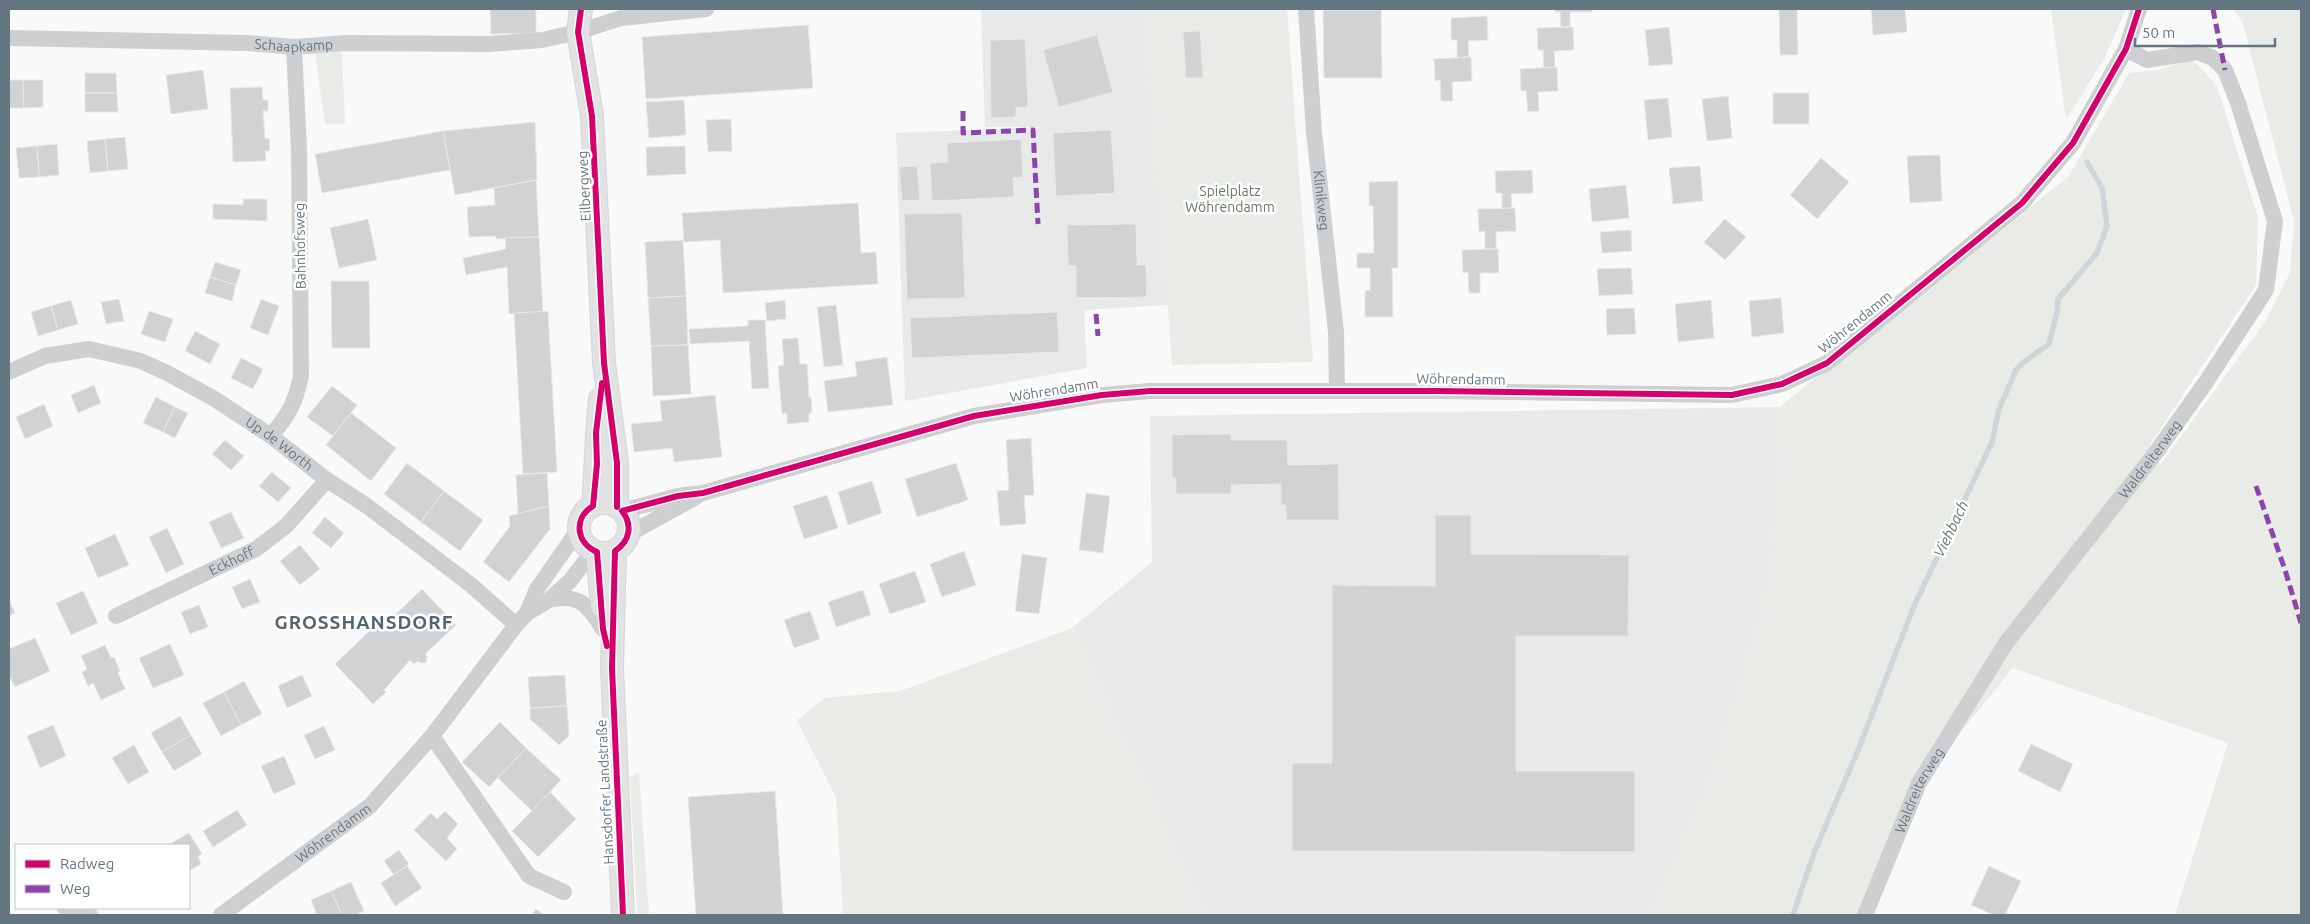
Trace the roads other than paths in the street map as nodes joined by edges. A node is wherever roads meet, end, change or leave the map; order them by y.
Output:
1 (581, 9) edge
2 (706, 9) edge
3 (1306, 9) edge
4 (2139, 9) edge
5 (578, 32) junction
6 (9, 38) edge
7 (294, 47) junction
8 (2126, 49) junction
9 (604, 363) junction
10 (9, 372) edge
11 (1337, 391) junction
12 (271, 436) junction
13 (327, 480) junction
14 (703, 493) junction
15 (593, 506) junction
16 (620, 509) junction
17 (579, 529) junction
18 (608, 547) junction
19 (549, 600) junction
20 (527, 613) junction
21 (116, 616) dead end
22 (516, 625) junction
23 (604, 628) junction
24 (612, 668) junction
25 (432, 736) junction
26 (564, 892) dead end
27 (221, 915) edge
28 (623, 915) edge
29 (1865, 915) edge

1 - 5 main road, Eilbergweg
2 - 5 street, Schaapkamp
3 - 11 street, Klinikweg
4 - 8 street, Wöhrendamm
5 - 7 street, Schaapkamp
5 - 9 main road, Eilbergweg
6 - 7 street, Schaapkamp
7 - 12 street, Bahnhofsweg
8 - 11 street, Wöhrendamm
8 - 29 street, Waldreiterweg
9 - 15 main road, Eilbergweg
9 - 16 main road, Eilbergweg
10 - 12 street, Up de Worth
11 - 14 street, Wöhrendamm
12 - 13 street, Up de Worth
13 - 21 street, Eckhoff
13 - 22 street, Up de Worth
14 - 16 street, Wöhrendamm
14 - 18 street, Wöhrendamm
15 - 16 main road, Wöhrendamm
15 - 17 main road, Wöhrendamm
16 - 18 main road
17 - 18 main road
17 - 20 street, Wöhrendamm
18 - 19 street, Wöhrendamm
18 - 23 main road, Hansdorfer Landstraße
18 - 24 main road, Hansdorfer Landstraße
19 - 20 street, Wöhrendamm
19 - 23 street
20 - 22 street, Wöhrendamm
22 - 25 street, Wöhrendamm
23 - 24 main road, Hansdorfer Landstraße
24 - 28 main road, Hansdorfer Landstraße
25 - 26 street
25 - 27 street, Wöhrendamm

